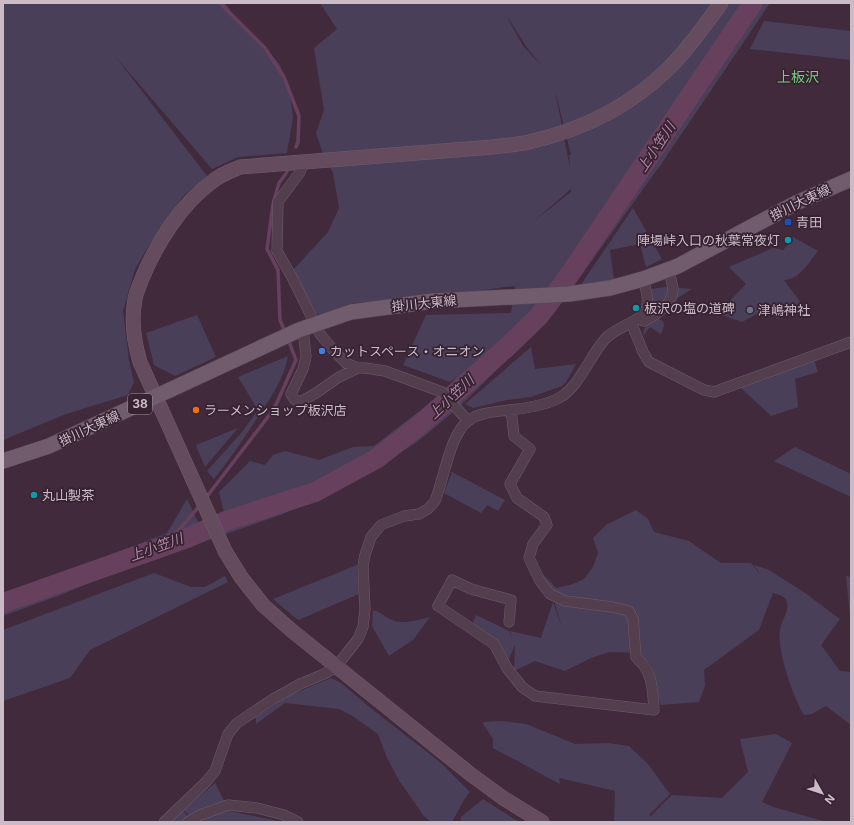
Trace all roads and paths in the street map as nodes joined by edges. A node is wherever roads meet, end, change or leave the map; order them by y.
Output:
1 (721, 3) edge
2 (304, 162) junction
3 (851, 179) edge
4 (669, 270) junction
5 (643, 279) junction
6 (635, 321) junction
7 (306, 328) junction
8 (851, 342) edge
9 (358, 368) junction
10 (156, 398) junction
11 (511, 410) junction
12 (468, 421) junction
13 (3, 461) edge
14 (509, 622) dead end
15 (336, 667) junction
16 (164, 822) edge
17 (188, 822) edge
18 (298, 822) edge
19 (542, 822) edge

1 - 2 street
2 - 7 street
2 - 10 street
3 - 4 main road, 掛川大東線 / 38
4 - 5 main road, 掛川大東線 / 38
4 - 6 street
5 - 6 street
5 - 7 main road, 掛川大東線 / 38
6 - 8 street
6 - 11 street
7 - 9 street
7 - 9 street
7 - 10 main road, 掛川大東線 / 38
9 - 12 street
10 - 13 main road, 掛川大東線 / 38
10 - 15 street
11 - 12 street
11 - 14 street
12 - 15 street
15 - 16 street
15 - 19 street
17 - 18 street

